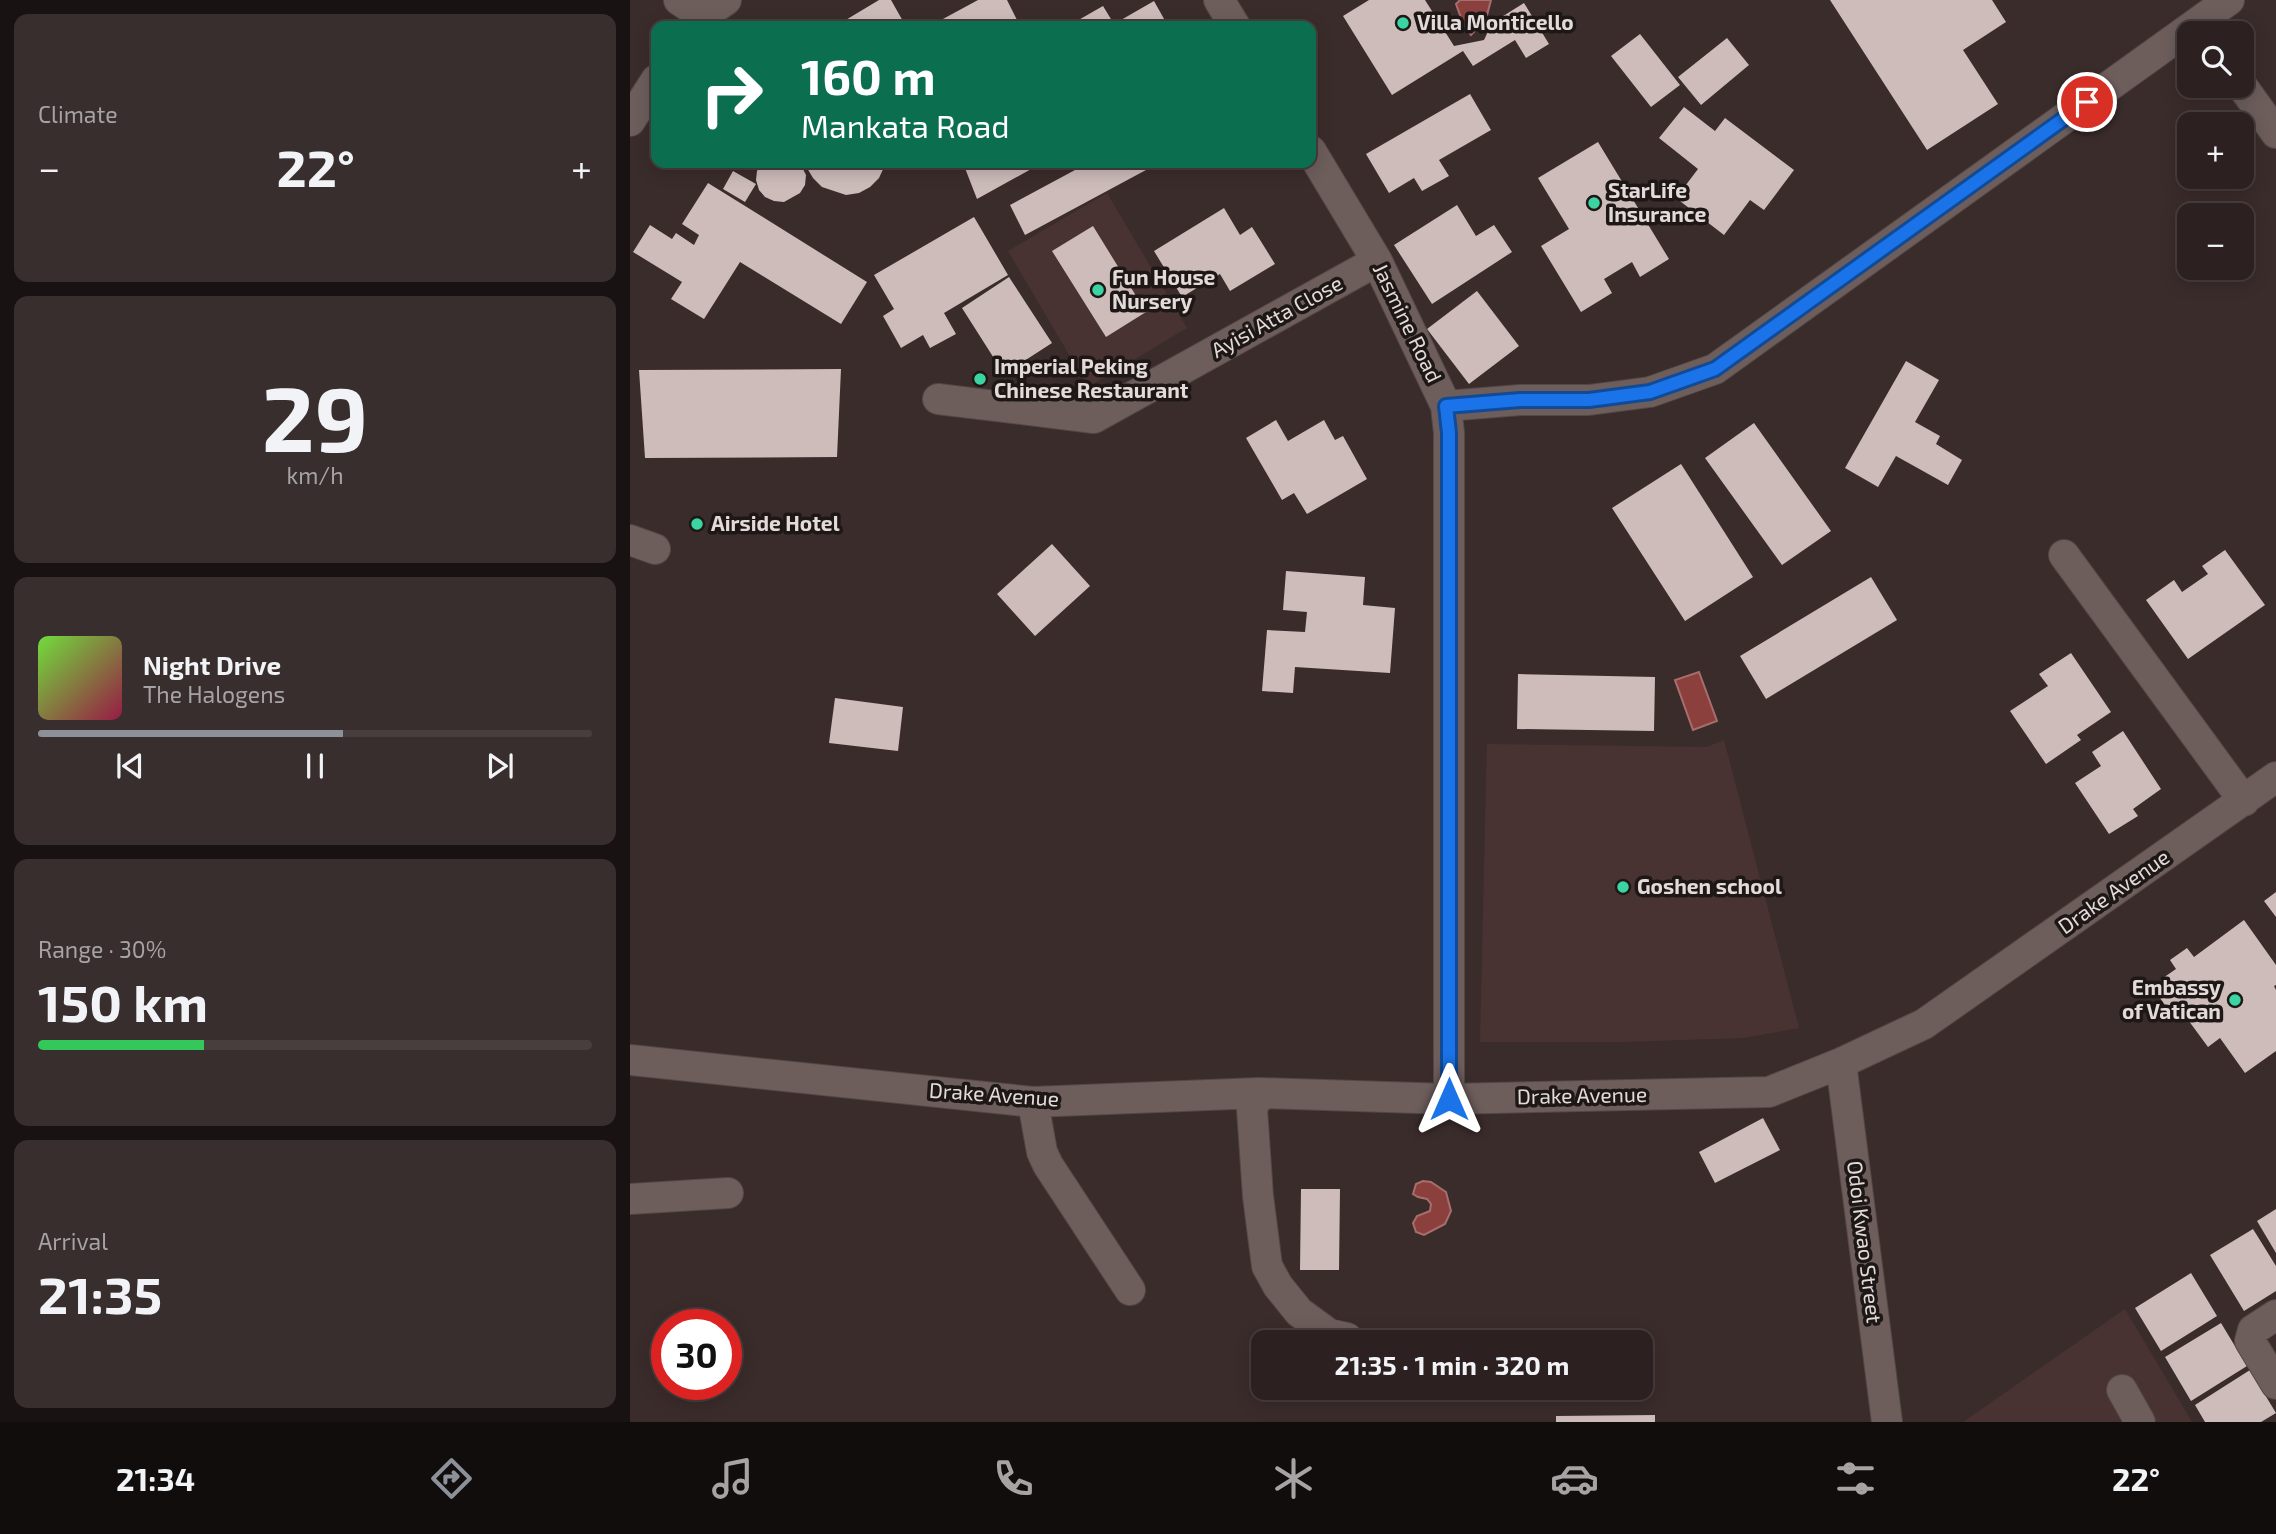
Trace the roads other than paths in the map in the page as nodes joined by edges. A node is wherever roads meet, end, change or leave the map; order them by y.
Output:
1 (1219, 0) edge
2 (2229, 0) edge
3 (1232, 21) edge
4 (2207, 21) edge
5 (2177, 44) edge
6 (651, 88) edge
7 (2251, 98) edge
8 (630, 121) edge
9 (2276, 133) edge
10 (1316, 159) edge
11 (1377, 261) junction
12 (937, 399) dead end
13 (1446, 406) junction
14 (2064, 555) dead end
15 (2276, 777) edge
16 (2244, 801) junction
17 (630, 1060) edge
18 (1841, 1063) junction
19 (1259, 1093) junction
20 (1449, 1099) junction
21 (1033, 1102) junction
22 (729, 1193) dead end
23 (630, 1199) edge
24 (1130, 1290) dead end
25 (2276, 1315) edge
26 (1324, 1330) edge
27 (2276, 1384) edge
28 (2122, 1390) dead end
29 (1887, 1422) edge
30 (2140, 1422) edge

1 - 3 street
2 - 4 street
5 - 13 street
6 - 8 street
7 - 9 street
10 - 11 street, Jasmine Road
11 - 12 street, Ayisi Atta Close
11 - 13 street, Jasmine Road
13 - 20 street, Jasmine Road
14 - 16 street
15 - 16 street, Drake Avenue
16 - 18 street, Drake Avenue
17 - 21 street, Drake Avenue
18 - 20 street, Drake Avenue
18 - 29 street, Odoi Kwao Street
19 - 20 street, Drake Avenue
19 - 21 street, Drake Avenue
19 - 26 street
21 - 24 street
22 - 23 street
25 - 27 street
28 - 30 street

